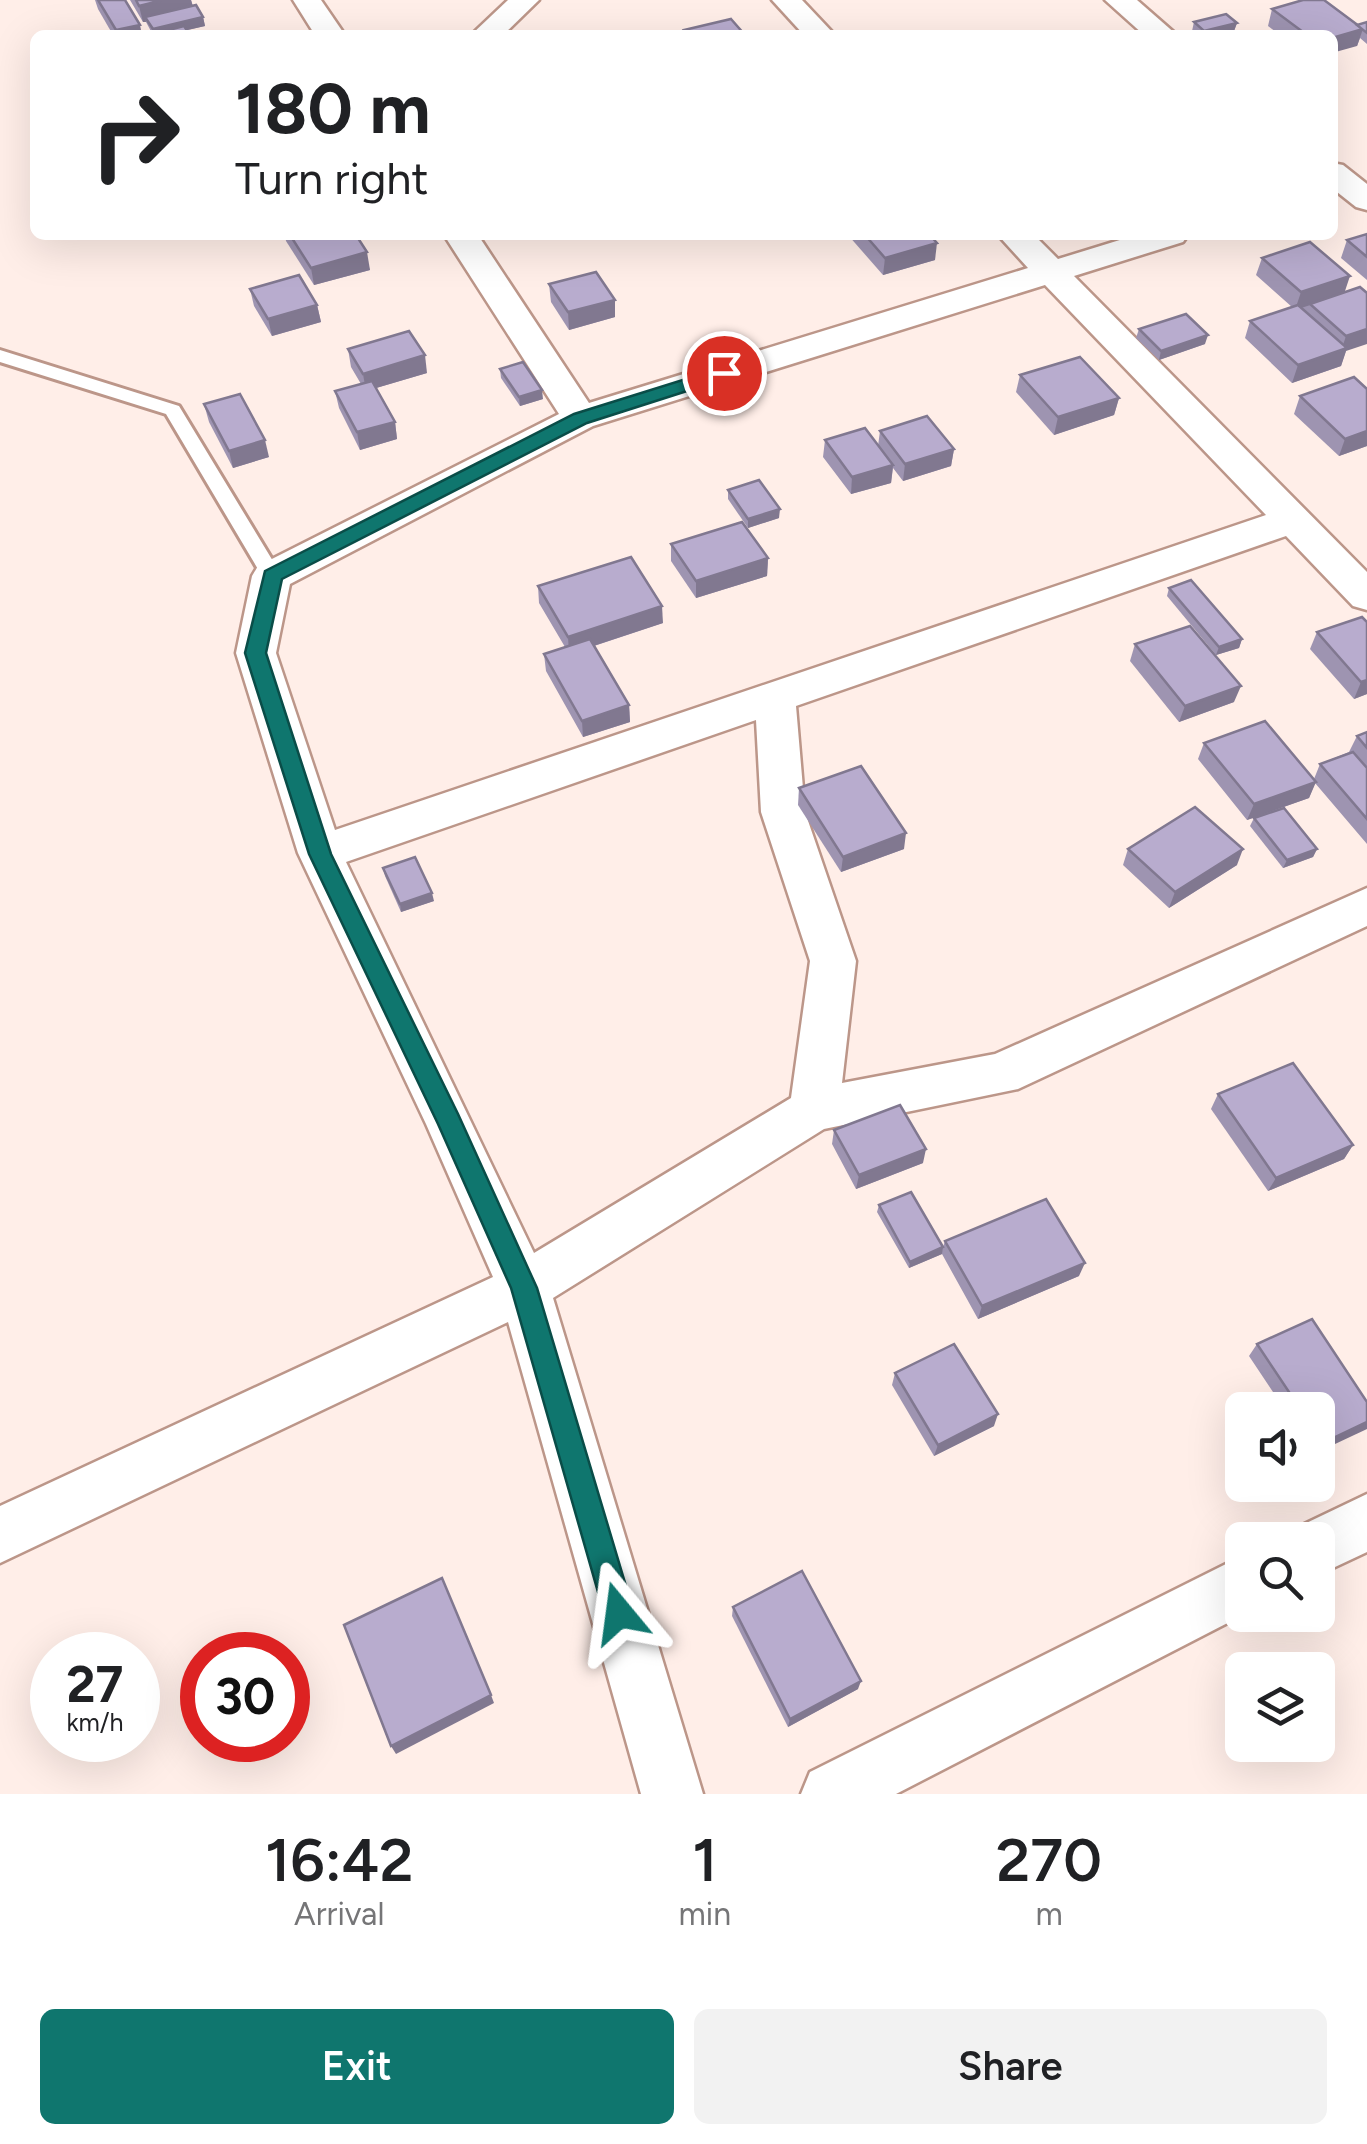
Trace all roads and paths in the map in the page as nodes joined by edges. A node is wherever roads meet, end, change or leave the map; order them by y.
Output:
1 (308, 0) edge
2 (526, 0) edge
3 (786, 0) edge
4 (1119, 0) edge
5 (327, 30) edge
6 (492, 30) edge
7 (815, 30) edge
8 (1156, 30) edge
9 (464, 240) edge
10 (1020, 240) edge
11 (1154, 240) edge
12 (1049, 270) junction
13 (0, 356) edge
14 (580, 418) junction
15 (1293, 520) junction
16 (272, 576) junction
17 (1367, 596) edge
18 (775, 697) junction
19 (320, 854) junction
20 (1367, 906) edge
21 (814, 1110) junction
22 (524, 1288) junction
23 (1367, 1522) edge
24 (0, 1536) edge
25 (1335, 1538) edge
26 (1225, 1594) edge
27 (672, 1794) edge
28 (832, 1794) edge

1 - 5 street
2 - 6 street
3 - 7 street
4 - 8 street
9 - 14 street
10 - 12 street
11 - 12 street
12 - 14 street
12 - 15 street
13 - 16 lane
14 - 16 street
15 - 17 street
15 - 18 street
16 - 19 street
18 - 19 street
18 - 21 street
19 - 22 street
20 - 21 street
21 - 22 street
22 - 24 street
22 - 27 street
23 - 25 street
26 - 28 street

